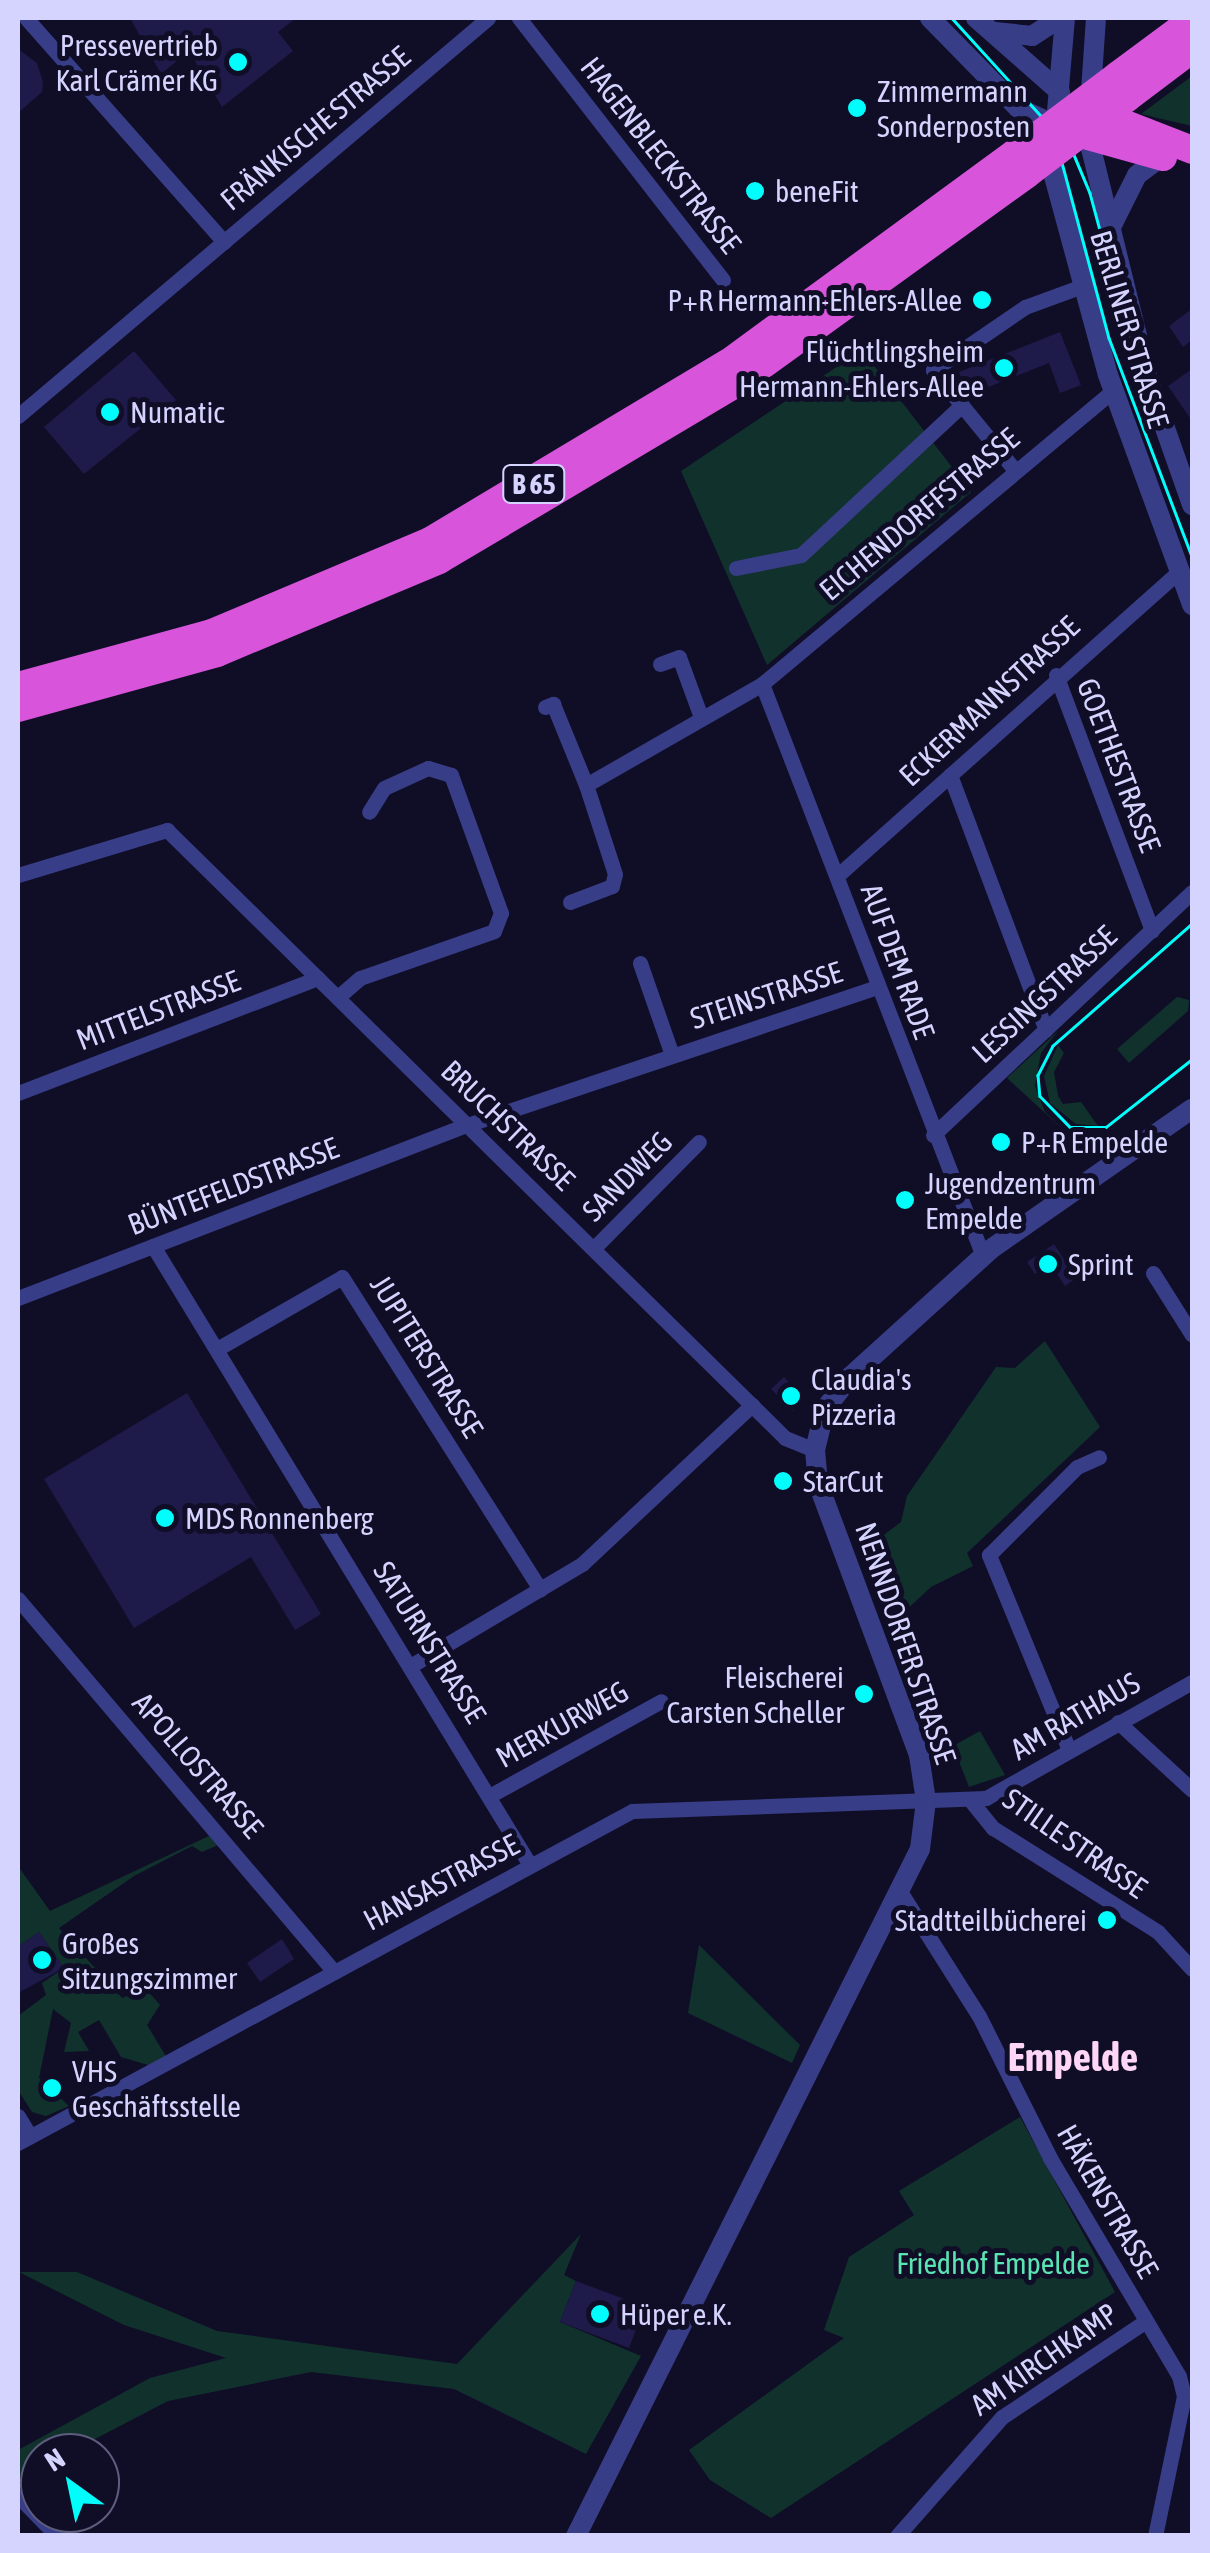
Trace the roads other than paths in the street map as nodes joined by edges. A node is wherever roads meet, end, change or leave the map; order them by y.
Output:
1 (26, 18) edge
2 (488, 18) edge
3 (519, 18) edge
4 (930, 18) edge
5 (1063, 18) edge
6 (1096, 18) edge
7 (1192, 20) edge
8 (980, 22) edge
9 (1192, 49) edge
10 (1122, 87) junction
11 (1054, 88) junction
12 (1095, 122) junction
13 (1052, 123) junction
14 (1192, 154) edge
15 (1160, 157) junction
16 (1032, 162) junction
17 (1110, 230) junction
18 (224, 242) junction
19 (723, 280) dead end
20 (1082, 286) junction
21 (1110, 382) junction
22 (962, 405) junction
23 (18, 416) edge
24 (1014, 469) junction
25 (1192, 505) edge
26 (736, 568) dead end
27 (1180, 570) junction
28 (1192, 605) edge
29 (660, 664) dead end
30 (1056, 676) junction
31 (762, 684) junction
32 (18, 686) edge
33 (544, 707) dead end
34 (18, 708) edge
35 (701, 718) junction
36 (950, 775) junction
37 (586, 785) junction
38 (368, 812) dead end
39 (18, 875) edge
40 (837, 876) junction
41 (1192, 892) edge
42 (570, 902) dead end
43 (1152, 930) junction
44 (640, 962) dead end
45 (318, 978) junction
46 (877, 987) junction
47 (338, 997) junction
48 (1046, 1030) junction
49 (672, 1055) junction
50 (18, 1093) edge
51 (1192, 1109) edge
52 (467, 1125) junction
53 (933, 1134) junction
54 (699, 1142) dead end
55 (153, 1246) junction
56 (594, 1248) junction
57 (983, 1256) junction
58 (1153, 1273) dead end
59 (18, 1298) edge
60 (1192, 1335) edge
61 (217, 1349) junction
62 (752, 1405) junction
63 (815, 1450) junction
64 (1099, 1457) dead end
65 (540, 1589) junction
66 (18, 1599) edge
67 (412, 1665) junction
68 (1192, 1682) edge
69 (661, 1701) dead end
70 (1118, 1722) junction
71 (1070, 1750) junction
72 (1192, 1790) edge
73 (490, 1795) junction
74 (926, 1801) junction
75 (972, 1801) junction
76 (530, 1865) junction
77 (903, 1896) junction
78 (1192, 1969) edge
79 (333, 1971) junction
80 (18, 2116) edge
81 (24, 2139) edge
82 (1146, 2321) junction
83 (1186, 2372) edge
84 (18, 2496) edge
85 (57, 2536) edge
86 (576, 2536) edge
87 (897, 2536) edge
88 (1155, 2536) edge

1 - 18 street, FRÄNKISCHE STRASSE
2 - 18 street, FRÄNKISCHE STRASSE
3 - 19 street, HAGENBLECKSTRASSE
4 - 13 street
5 - 8 street
5 - 11 street, BERLINER STRASSE
6 - 12 street, BERLINER STRASSE
7 - 10 highway, B 65
8 - 11 street
9 - 10 highway, B 65
10 - 16 highway, B 65, bridge
11 - 12 street
11 - 13 street, BERLINER STRASSE
12 - 13 street
12 - 14 highway
12 - 15 highway
12 - 16 street
12 - 17 street, BERLINER STRASSE
13 - 16 street, BERLINER STRASSE
14 - 15 highway
15 - 17 street
16 - 20 street, BERLINER STRASSE
16 - 32 highway, B 65
16 - 34 highway, B 65
17 - 25 street, BERLINER STRASSE
18 - 23 street, FRÄNKISCHE STRASSE
20 - 21 street, BERLINER STRASSE
20 - 22 street
21 - 24 street, EICHENDORFFSTRASSE
21 - 27 street, BERLINER STRASSE
22 - 24 street
22 - 26 street
24 - 31 street, EICHENDORFFSTRASSE
27 - 28 street, BERLINER STRASSE
27 - 30 street, ECKERMANNSTRASSE
29 - 35 street
30 - 36 street, ECKERMANNSTRASSE
30 - 43 street, GOETHESTRASSE
31 - 35 street, EICHENDORFFSTRASSE
31 - 40 street, AUF DEM RADE
33 - 37 street
35 - 37 street, EICHENDORFFSTRASSE
36 - 40 street, ECKERMANNSTRASSE
36 - 48 street
37 - 42 street
38 - 47 street
39 - 45 street, BRUCHSTRASSE
40 - 46 street, AUF DEM RADE
41 - 43 street, LESSINGSTRASSE
43 - 48 street, LESSINGSTRASSE
44 - 49 street, STEINSTRASSE
45 - 47 street, BRUCHSTRASSE
45 - 50 street, MITTELSTRASSE
46 - 49 street, STEINSTRASSE
46 - 53 street, AUF DEM RADE
47 - 52 street, BRUCHSTRASSE
48 - 53 street, LESSINGSTRASSE
49 - 52 street, STEINSTRASSE
51 - 57 street
52 - 55 street, BÜNTEFELDSTRASSE
52 - 56 street, BRUCHSTRASSE
53 - 57 street, AUF DEM RADE
54 - 56 street, SANDWEG
55 - 59 street, BÜNTEFELDSTRASSE
55 - 61 street, SATURNSTRASSE
56 - 62 street, BRUCHSTRASSE
57 - 63 street
58 - 60 street
61 - 65 street, JUPITERSTRASSE
61 - 67 street, SATURNSTRASSE
62 - 63 street, BRUCHSTRASSE
62 - 65 street
63 - 74 street, NENNDORFER STRASSE
64 - 71 street
65 - 67 street
66 - 79 street, APOLLOSTRASSE
67 - 73 street, SATURNSTRASSE
68 - 70 street, AM RATHAUS
69 - 73 street, MERKURWEG
70 - 71 street, AM RATHAUS
70 - 72 street
71 - 75 street, AM RATHAUS
73 - 76 street, SATURNSTRASSE
74 - 75 street, AM RATHAUS
74 - 76 street, HANSASTRASSE
74 - 77 street, NENNDORFER STRASSE
75 - 78 street, STILLE STRASSE
76 - 79 street, HANSASTRASSE
77 - 82 street, HÄKENSTRASSE
77 - 86 street, NENNDORFER STRASSE
79 - 81 street, HANSASTRASSE
80 - 81 street
82 - 83 street, HÄKENSTRASSE
82 - 87 street, AM KIRCHKAMP
83 - 88 street
84 - 85 street

